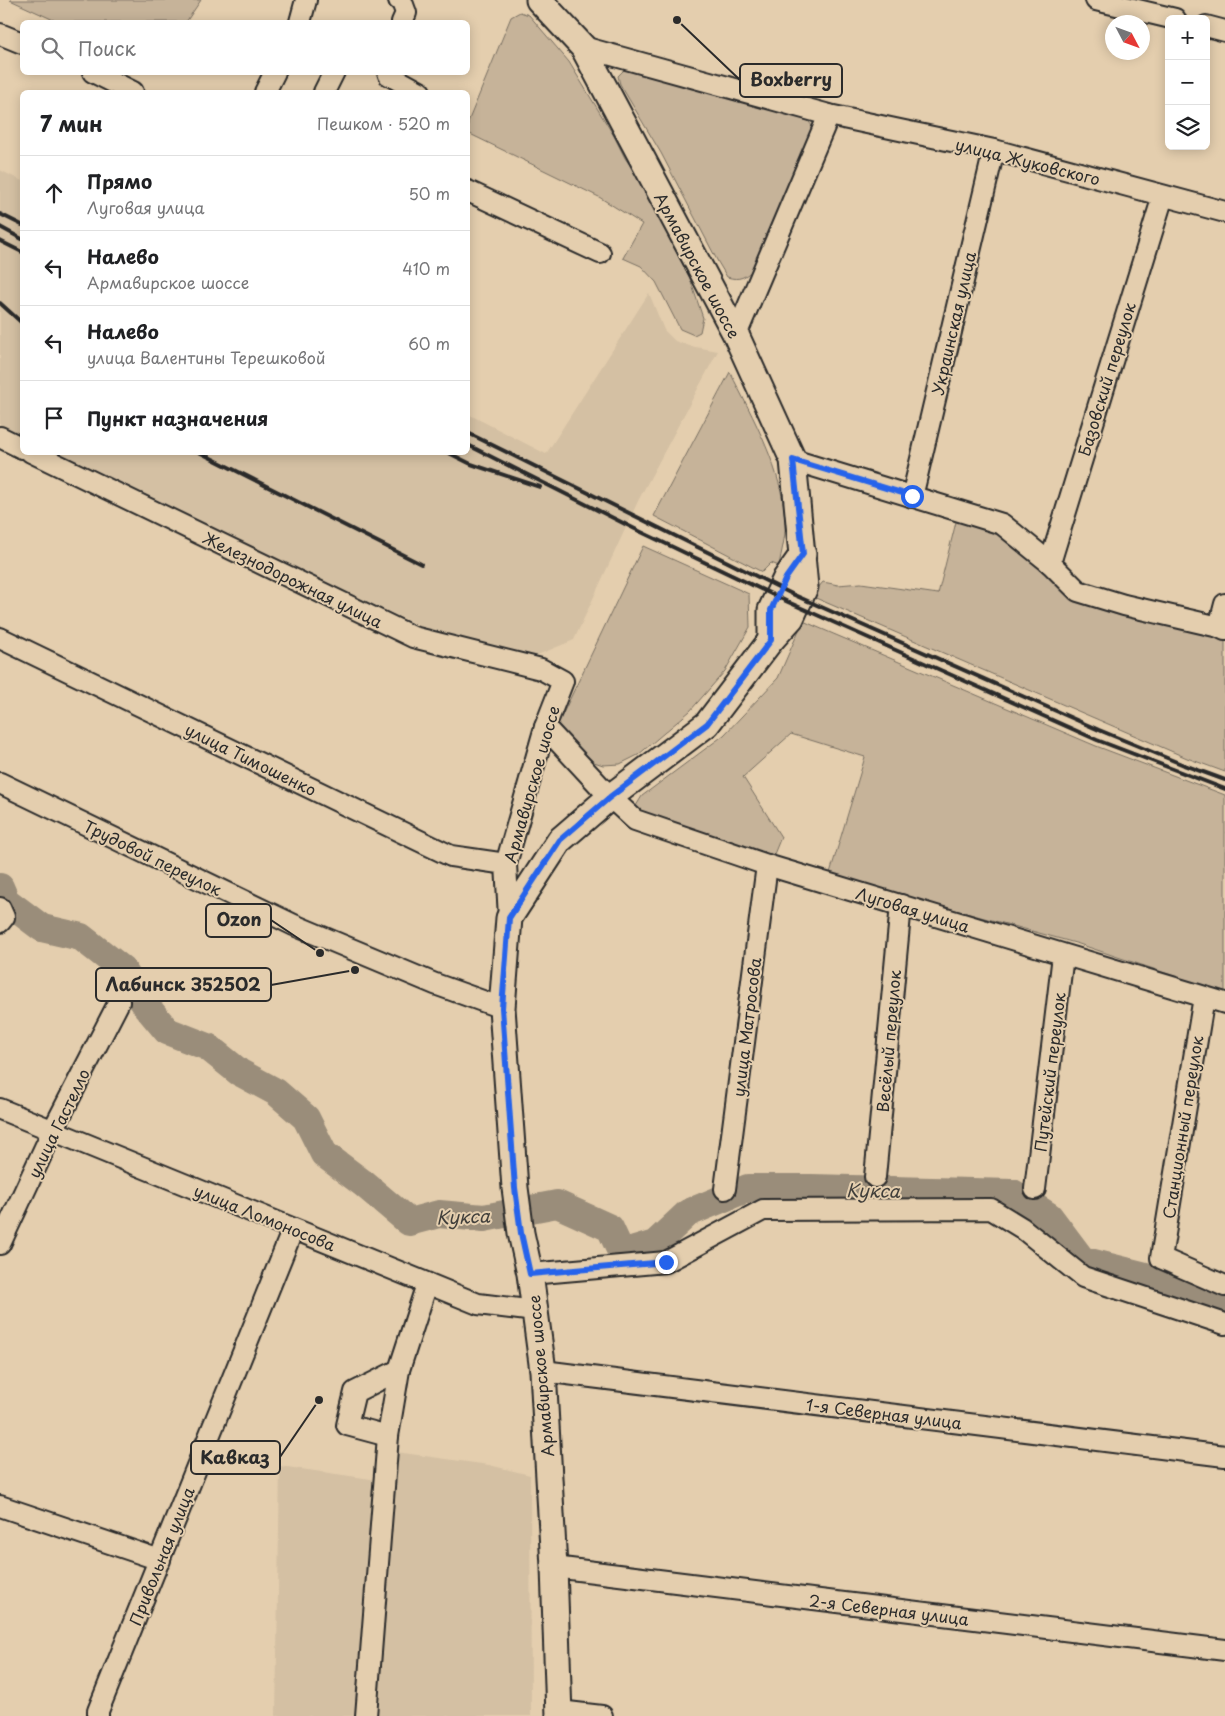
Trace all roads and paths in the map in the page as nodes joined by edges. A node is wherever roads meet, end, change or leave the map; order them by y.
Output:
1 (305, 0) edge
2 (399, 0) edge
3 (539, 0) edge
4 (1096, 0) edge
5 (1165, 17) edge
6 (300, 20) edge
7 (403, 20) edge
8 (1210, 27) edge
9 (1225, 31) edge
10 (0, 34) edge
11 (20, 42) edge
12 (583, 47) junction
13 (99, 75) edge
14 (274, 75) edge
15 (332, 75) edge
16 (390, 75) edge
17 (129, 90) edge
18 (266, 90) edge
19 (325, 90) edge
20 (417, 90) edge
21 (829, 116) junction
22 (994, 150) junction
23 (470, 192) edge
24 (1163, 196) junction
25 (1225, 212) edge
26 (600, 253) dead end
27 (736, 336) junction
28 (0, 437) edge
29 (20, 447) edge
30 (37, 455) edge
31 (793, 460) junction
32 (912, 496) junction
33 (1050, 563) junction
34 (1225, 604) edge
35 (1222, 629) edge
36 (0, 638) edge
37 (563, 680) joint
38 (545, 727) junction
39 (0, 783) edge
40 (610, 797) junction
41 (506, 864) junction
42 (767, 865) junction
43 (901, 905) junction
44 (509, 918) junction
45 (1063, 955) junction
46 (1204, 997) junction
47 (119, 1002) dead end
48 (1225, 1003) edge
49 (502, 1008) junction
50 (0, 1109) edge
51 (53, 1130) junction
52 (876, 1177) dead end
53 (725, 1189) dead end
54 (1035, 1189) dead end
55 (293, 1229) junction
56 (0, 1244) edge
57 (530, 1274) junction
58 (428, 1284) junction
59 (1225, 1286) edge
60 (535, 1311) junction
61 (1225, 1324) edge
62 (399, 1370) junction
63 (543, 1371) junction
64 (388, 1436) junction
65 (1225, 1456) edge
66 (0, 1506) edge
67 (160, 1560) junction
68 (554, 1567) junction
69 (1225, 1650) edge
70 (371, 1712) edge
71 (559, 1714) edge
72 (98, 1716) edge
73 (602, 1716) edge

1 - 6 street
2 - 7 street
3 - 12 main road, Армавирское шоссе
4 - 5 street
8 - 9 street
10 - 11 street
12 - 21 street, улица Жуковского
12 - 27 main road, Армавирское шоссе
13 - 17 street
14 - 18 street
15 - 19 street
16 - 20 street
21 - 22 street, улица Жуковского
21 - 27 street
22 - 24 street, улица Жуковского
22 - 32 street, Украинская улица
23 - 26 street
24 - 25 street, улица Жуковского
24 - 33 street, Базовский переулок
27 - 31 main road, Армавирское шоссе
28 - 29 street
30 - 37 street, Железнодорожная улица
31 - 32 street
31 - 40 main road, Армавирское шоссе
32 - 33 street
33 - 35 street
34 - 35 street
36 - 41 street, улица Тимошенко
37 - 38 street, Армавирское шоссе
38 - 40 street, Луговая улица
38 - 41 street, Армавирское шоссе
39 - 49 street, Трудовой переулок
40 - 42 street, Луговая улица
40 - 44 main road, Армавирское шоссе
41 - 44 street, Армавирское шоссе
42 - 43 street, Луговая улица
42 - 53 street, улица Матросова
43 - 45 street, Луговая улица
43 - 52 street, Весёлый переулок
44 - 49 main road, Армавирское шоссе
45 - 46 street, Луговая улица
45 - 54 street, Путейский переулок
46 - 48 street, Луговая улица
46 - 59 street, Станционный переулок
47 - 51 street, улица Гастелло
49 - 57 main road, Армавирское шоссе
50 - 51 street, улица Ломоносова
51 - 55 street, улица Ломоносова
51 - 56 street, улица Гастелло
55 - 58 street, улица Ломоносова
55 - 67 street, Привольная улица
57 - 60 main road, Армавирское шоссе
57 - 61 street
58 - 60 street, улица Ломоносова
58 - 62 street
60 - 63 main road, Армавирское шоссе
62 - 64 street
62 - 64 street
63 - 65 street, 1-я Северная улица
63 - 68 main road, Армавирское шоссе
64 - 70 street
66 - 67 street
67 - 72 street, Привольная улица
68 - 69 street, 2-я Северная улица
68 - 71 main road, Армавирское шоссе
71 - 73 street

